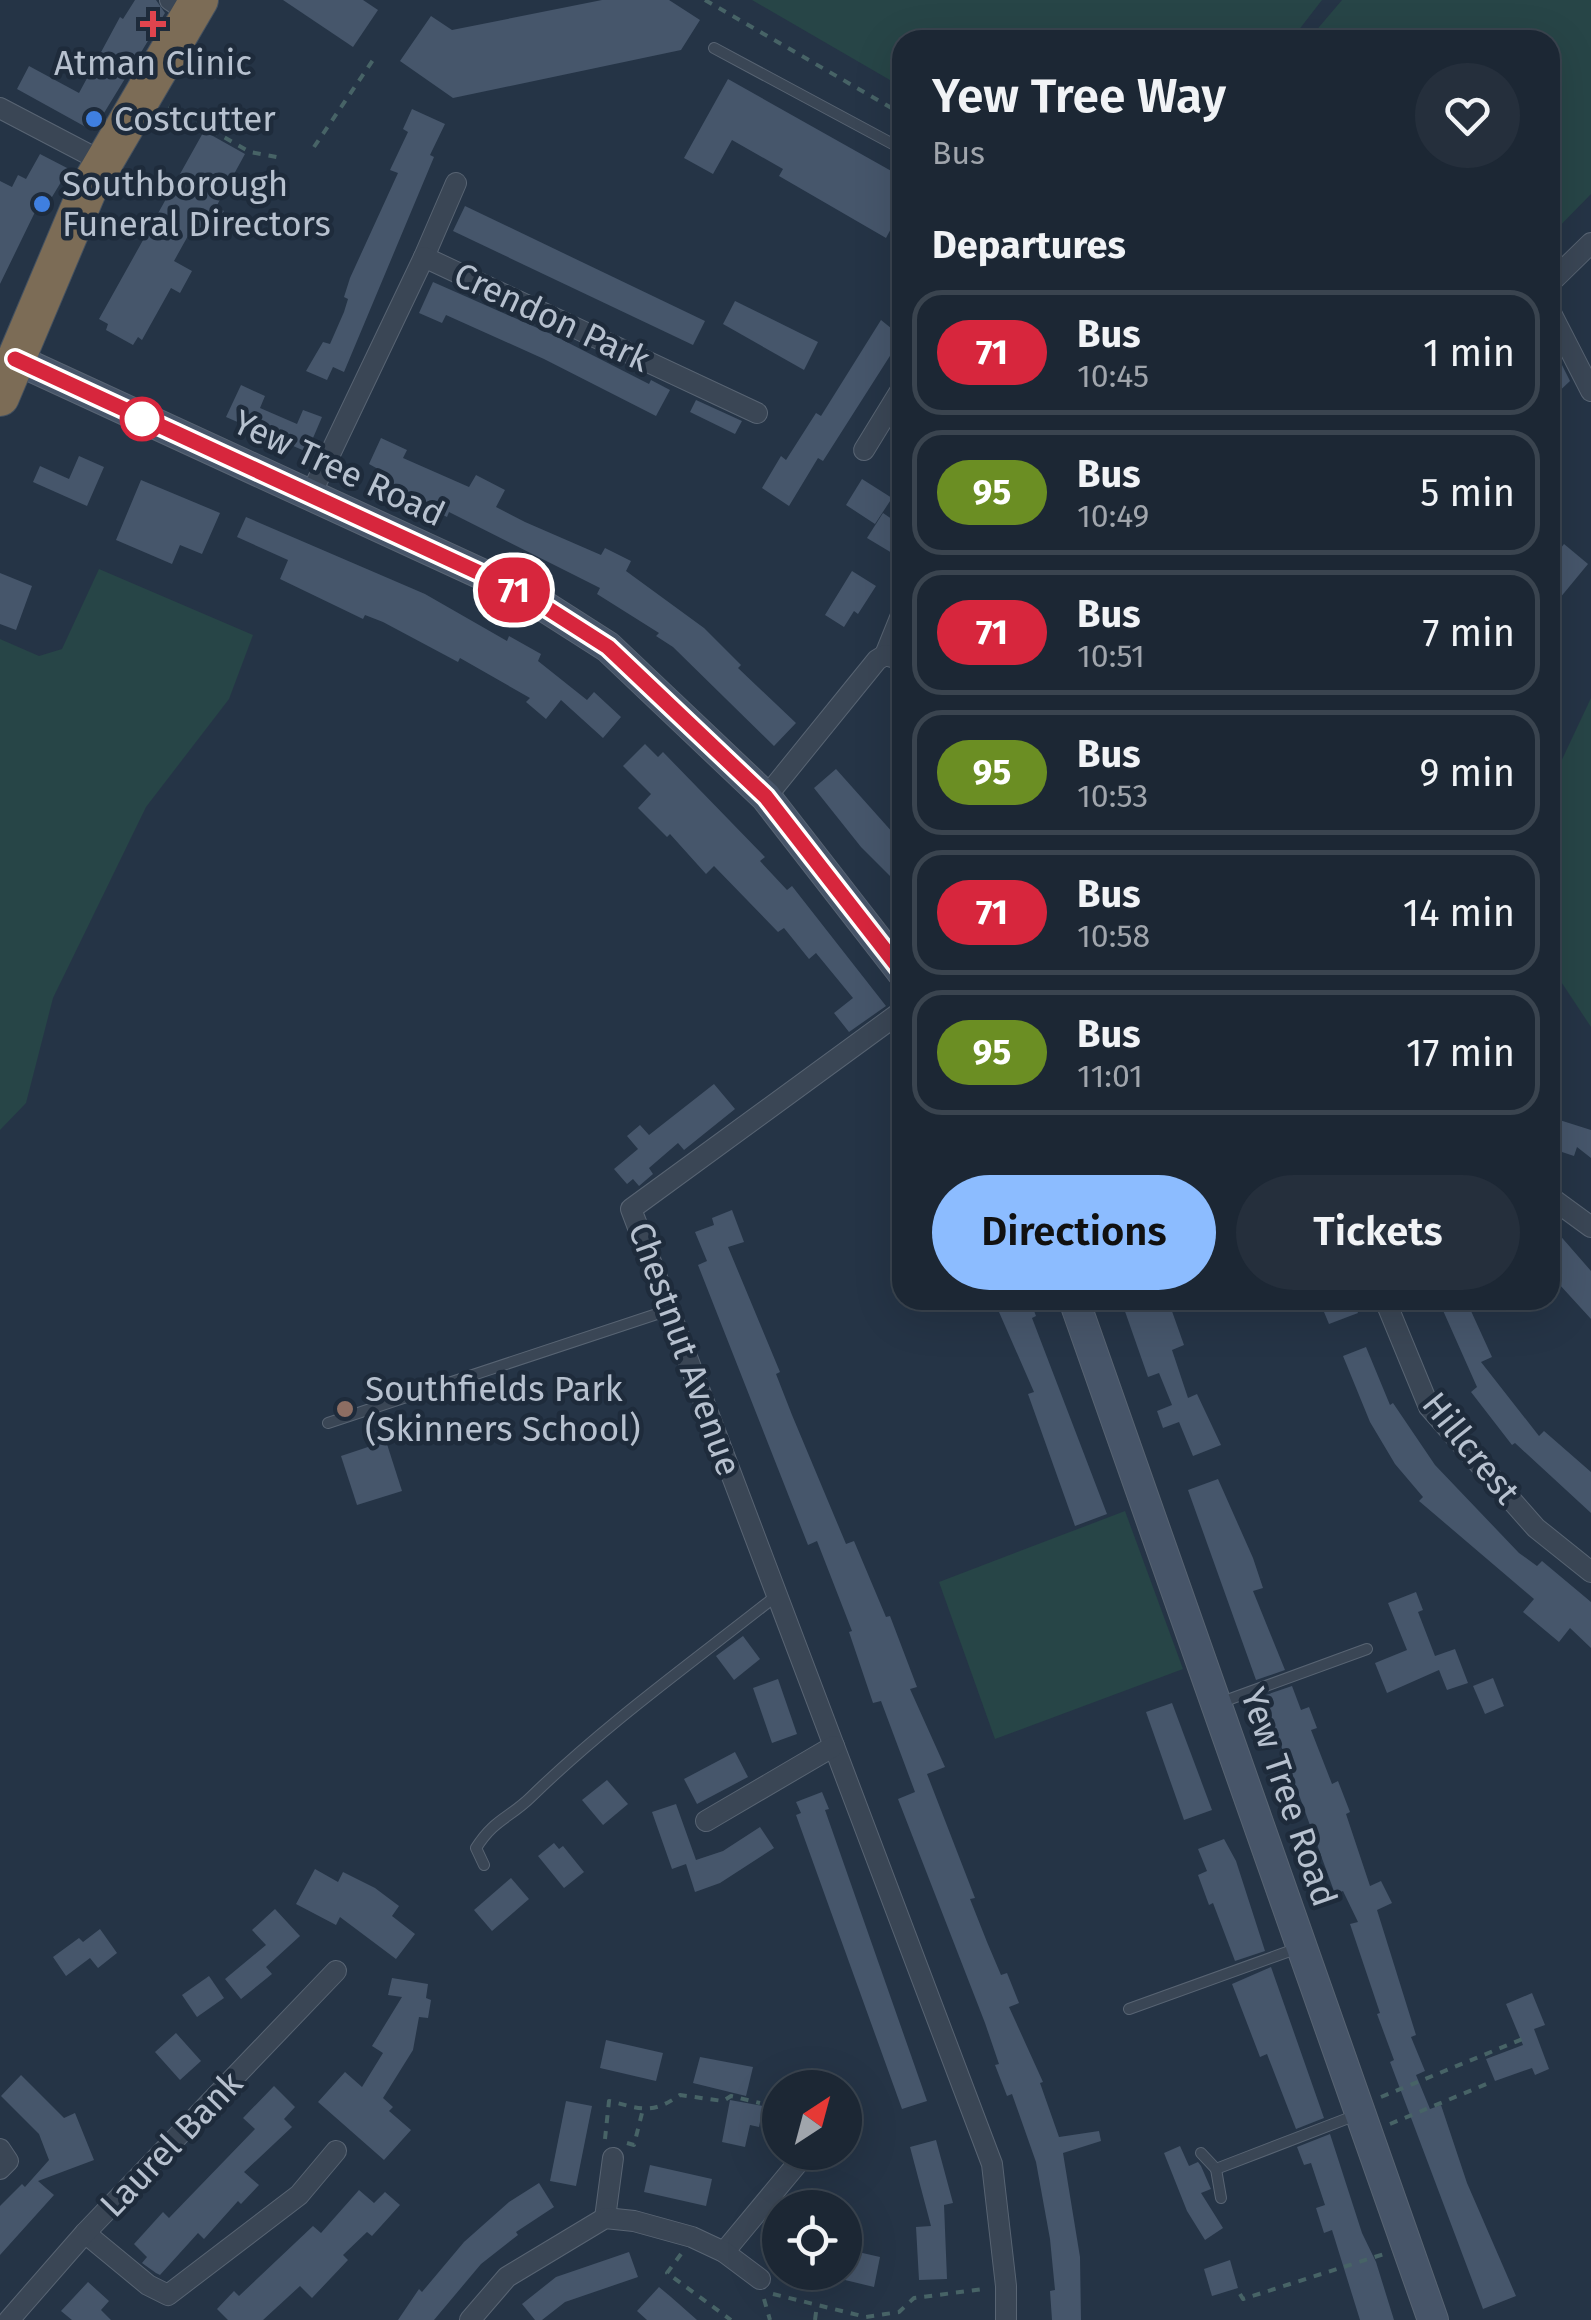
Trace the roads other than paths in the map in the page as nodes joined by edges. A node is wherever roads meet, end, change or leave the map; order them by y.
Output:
1 (187, 5) edge
2 (714, 48) dead end
3 (0, 108) edge
4 (892, 144) edge
5 (103, 162) junction
6 (456, 183) dead end
7 (1591, 244) edge
8 (424, 257) junction
9 (1560, 273) edge
10 (1560, 330) edge
11 (15, 359) junction
12 (1591, 390) edge
13 (0, 397) edge
14 (892, 404) edge
15 (756, 413) dead end
16 (864, 450) dead end
17 (310, 496) junction
18 (892, 657) edge
19 (766, 797) junction
20 (892, 959) edge
21 (892, 1018) edge
22 (1560, 1204) edge
23 (1591, 1226) edge
24 (669, 1310) junction
25 (1078, 1310) edge
26 (1389, 1310) edge
27 (328, 1423) dead end
28 (1591, 1572) edge
29 (777, 1596) junction
30 (1367, 1650) dead end
31 (1216, 1704) junction
32 (834, 1746) junction
33 (706, 1822) dead end
34 (484, 1865) dead end
35 (1302, 1947) junction
36 (336, 1971) dead end
37 (1129, 2009) dead end
38 (1362, 2118) junction
39 (0, 2149) edge
40 (336, 2151) dead end
41 (1201, 2152) dead end
42 (614, 2158) dead end
43 (1216, 2168) junction
44 (0, 2169) edge
45 (792, 2170) edge
46 (1220, 2198) dead end
47 (604, 2218) junction
48 (86, 2233) junction
49 (724, 2252) junction
50 (760, 2280) road end
51 (9, 2320) edge
52 (470, 2320) edge
53 (1006, 2320) edge
54 (1433, 2320) edge

1 - 5 highway
2 - 4 lane
3 - 5 street
5 - 11 highway
6 - 8 street
7 - 9 street
8 - 15 street, Crendon Park
8 - 17 street, Crendon Park
10 - 12 street
11 - 13 highway
11 - 17 street, Yew Tree Road
14 - 16 street
17 - 19 street, Yew Tree Road
18 - 19 street
19 - 20 street, Yew Tree Road
21 - 24 street, Chestnut Avenue
22 - 23 street
24 - 27 lane
24 - 29 street, Chestnut Avenue
25 - 31 street, Yew Tree Road
26 - 28 street, Hillcrest
29 - 32 street, Chestnut Avenue
29 - 34 lane
30 - 31 lane
31 - 35 street, Yew Tree Road
32 - 33 street
32 - 53 street, Chestnut Avenue
35 - 37 lane
35 - 38 street, Yew Tree Road
36 - 48 street, Laurel Bank
38 - 43 lane
38 - 54 street, Yew Tree Road
39 - 44 street
40 - 48 street
41 - 43 lane
42 - 47 street
43 - 46 lane
45 - 49 street
47 - 49 street
47 - 52 street
48 - 51 street, Laurel Bank
49 - 50 street

